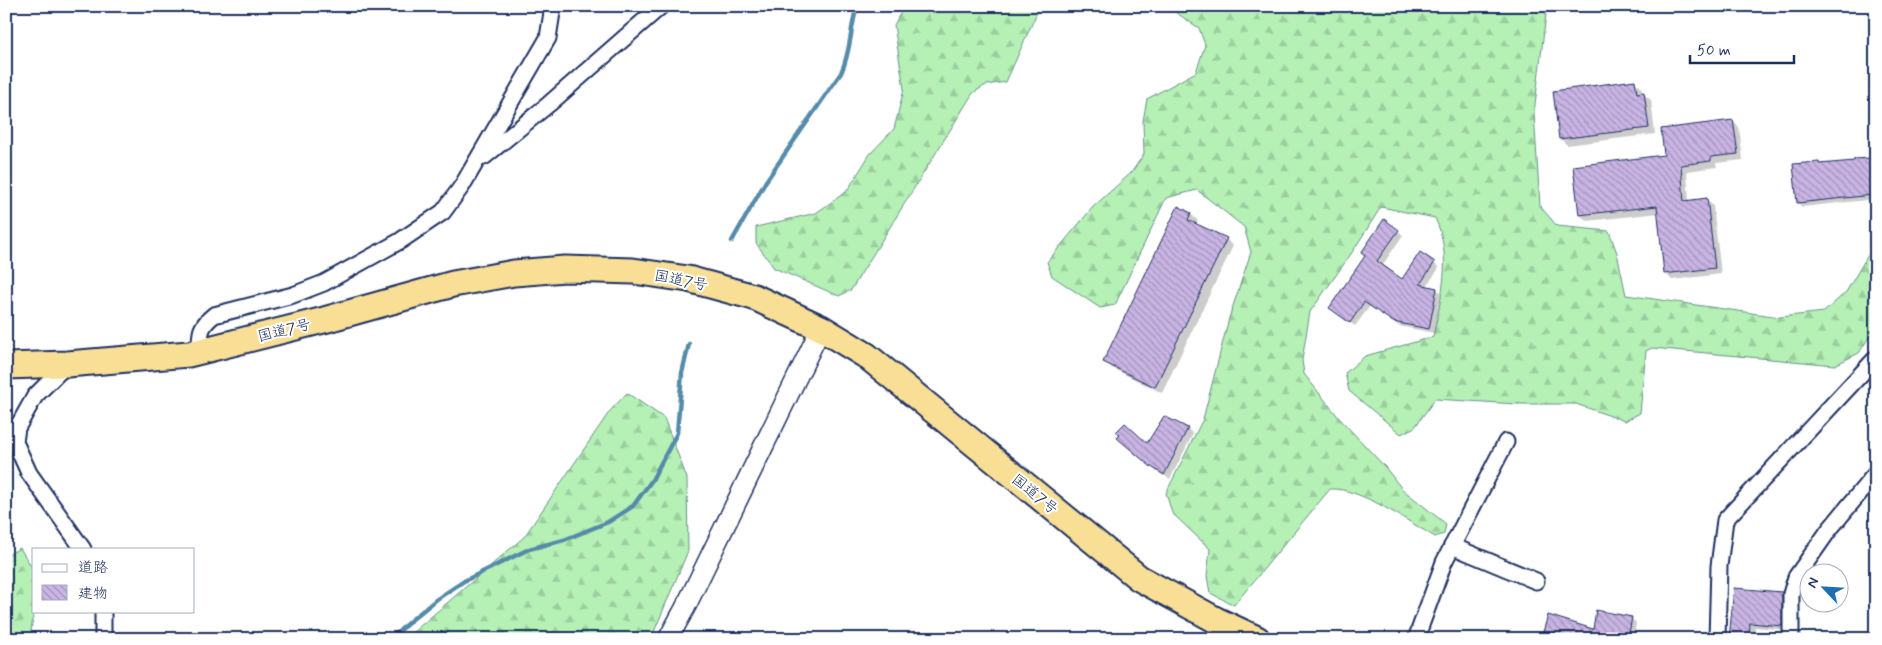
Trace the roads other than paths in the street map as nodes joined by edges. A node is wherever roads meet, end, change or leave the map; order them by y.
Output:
1 (553, 6) edge
2 (660, 6) edge
3 (475, 164) junction
4 (820, 328) junction
5 (200, 352) junction
6 (1876, 358) edge
7 (68, 364) junction
8 (6, 366) edge
9 (1506, 442) dead end
10 (1876, 473) edge
11 (1452, 546) junction
12 (83, 548) edge
13 (1536, 580) dead end
14 (103, 612) edge
15 (103, 639) edge
16 (668, 639) edge
17 (1257, 639) edge
18 (1416, 639) edge
19 (1717, 639) edge
20 (1791, 639) edge

1 - 3 street
2 - 3 street
3 - 5 street
4 - 5 highway, 国道7号
4 - 16 street
4 - 17 highway, 国道7号
5 - 7 highway, 国道7号
6 - 19 street
7 - 8 highway, 国道7号
7 - 12 street
9 - 11 street
10 - 20 street
11 - 13 street
11 - 18 street
14 - 15 street

